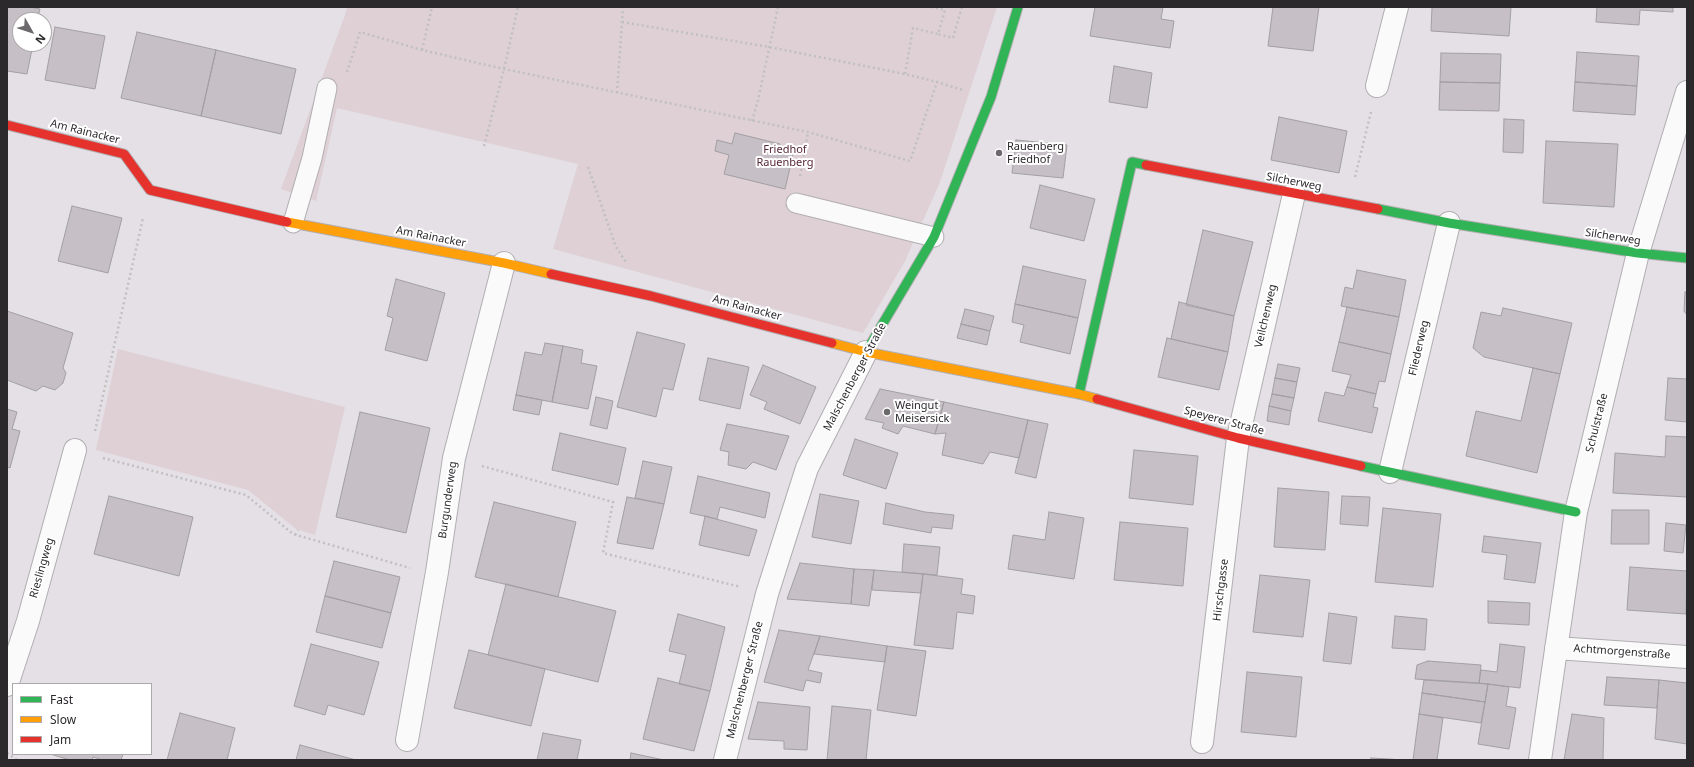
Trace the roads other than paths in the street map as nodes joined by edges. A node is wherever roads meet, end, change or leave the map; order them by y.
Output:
1 (1018, 7) edge
2 (1397, 7) edge
3 (1377, 86) road end
4 (327, 88) road end
5 (1687, 92) edge
6 (7, 125) edge
7 (1294, 194) junction
8 (796, 203) road end
9 (293, 223) junction
10 (1449, 223) junction
11 (934, 237) junction
12 (1638, 253) junction
13 (1687, 258) edge
14 (504, 263) junction
15 (866, 352) junction
16 (1079, 394) junction
17 (1238, 438) junction
18 (75, 450) road end
19 (1390, 472) junction
20 (1576, 512) junction
21 (1556, 648) junction
22 (1687, 657) edge
23 (7, 685) edge
24 (407, 740) dead end
25 (1202, 742) dead end
26 (725, 760) edge
27 (1540, 760) edge

1 - 11 street, Malschenberger Straße
2 - 3 street
4 - 9 lane
5 - 12 street, Schulstraße
6 - 9 street, Am Rainacker
7 - 10 street, Silcherweg
7 - 16 street, Silcherweg
7 - 17 street, Veilchenweg
8 - 11 lane
9 - 14 street, Am Rainacker
10 - 12 street, Silcherweg
10 - 19 street, Fliederweg
11 - 15 street, Malschenberger Straße
12 - 13 street, Silcherweg
12 - 20 street, Schulstraße
14 - 15 street, Am Rainacker
14 - 24 street, Burgunderweg
15 - 16 street, Speyerer Straße
15 - 26 street, Malschenberger Straße
16 - 17 street, Speyerer Straße
17 - 19 street, Speyerer Straße
17 - 25 street, Hirschgasse
18 - 23 street, Rieslingweg
19 - 20 street, Speyerer Straße
20 - 21 street, Schulstraße
21 - 22 street, Achtmorgenstraße
21 - 27 street, Schulstraße

